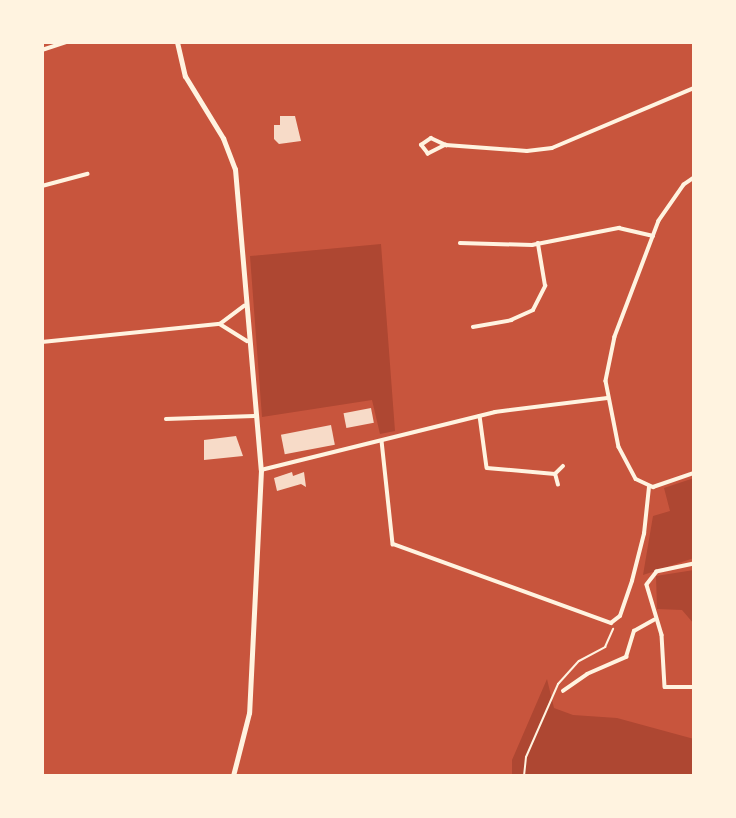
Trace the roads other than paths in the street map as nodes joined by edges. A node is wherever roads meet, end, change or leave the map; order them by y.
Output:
1 (66, 42) edge
2 (177, 42) edge
3 (42, 50) edge
4 (694, 88) edge
5 (446, 145) junction
6 (87, 174) dead end
7 (694, 178) edge
8 (42, 186) edge
9 (468, 236) dead end
10 (653, 236) junction
11 (460, 243) dead end
12 (468, 243) junction
13 (538, 244) junction
14 (244, 306) junction
15 (481, 318) dead end
16 (220, 324) junction
17 (482, 326) junction
18 (473, 327) dead end
19 (247, 341) junction
20 (42, 342) edge
21 (607, 398) junction
22 (254, 416) junction
23 (480, 416) junction
24 (166, 419) dead end
25 (382, 441) junction
26 (563, 466) dead end
27 (261, 470) junction
28 (694, 473) edge
29 (555, 474) junction
30 (558, 485) dead end
31 (649, 487) junction
32 (694, 564) edge
33 (654, 620) junction
34 (694, 687) edge
35 (563, 691) dead end
36 (233, 776) edge

1 - 3 street
2 - 14 main road
4 - 5 street
5 - 5 street
6 - 8 street
7 - 10 street
9 - 12 street
10 - 13 street
10 - 21 street
11 - 12 street
12 - 13 street
13 - 17 street
14 - 16 street
14 - 19 main road
15 - 17 street
16 - 19 street
16 - 20 street
17 - 18 street
19 - 22 main road
21 - 23 street
21 - 31 street
22 - 24 street
22 - 27 main road
23 - 25 street
23 - 29 street
25 - 27 street
25 - 31 street
26 - 29 street
27 - 36 main road
28 - 31 street
29 - 30 street
32 - 33 street
33 - 34 street
33 - 35 street

